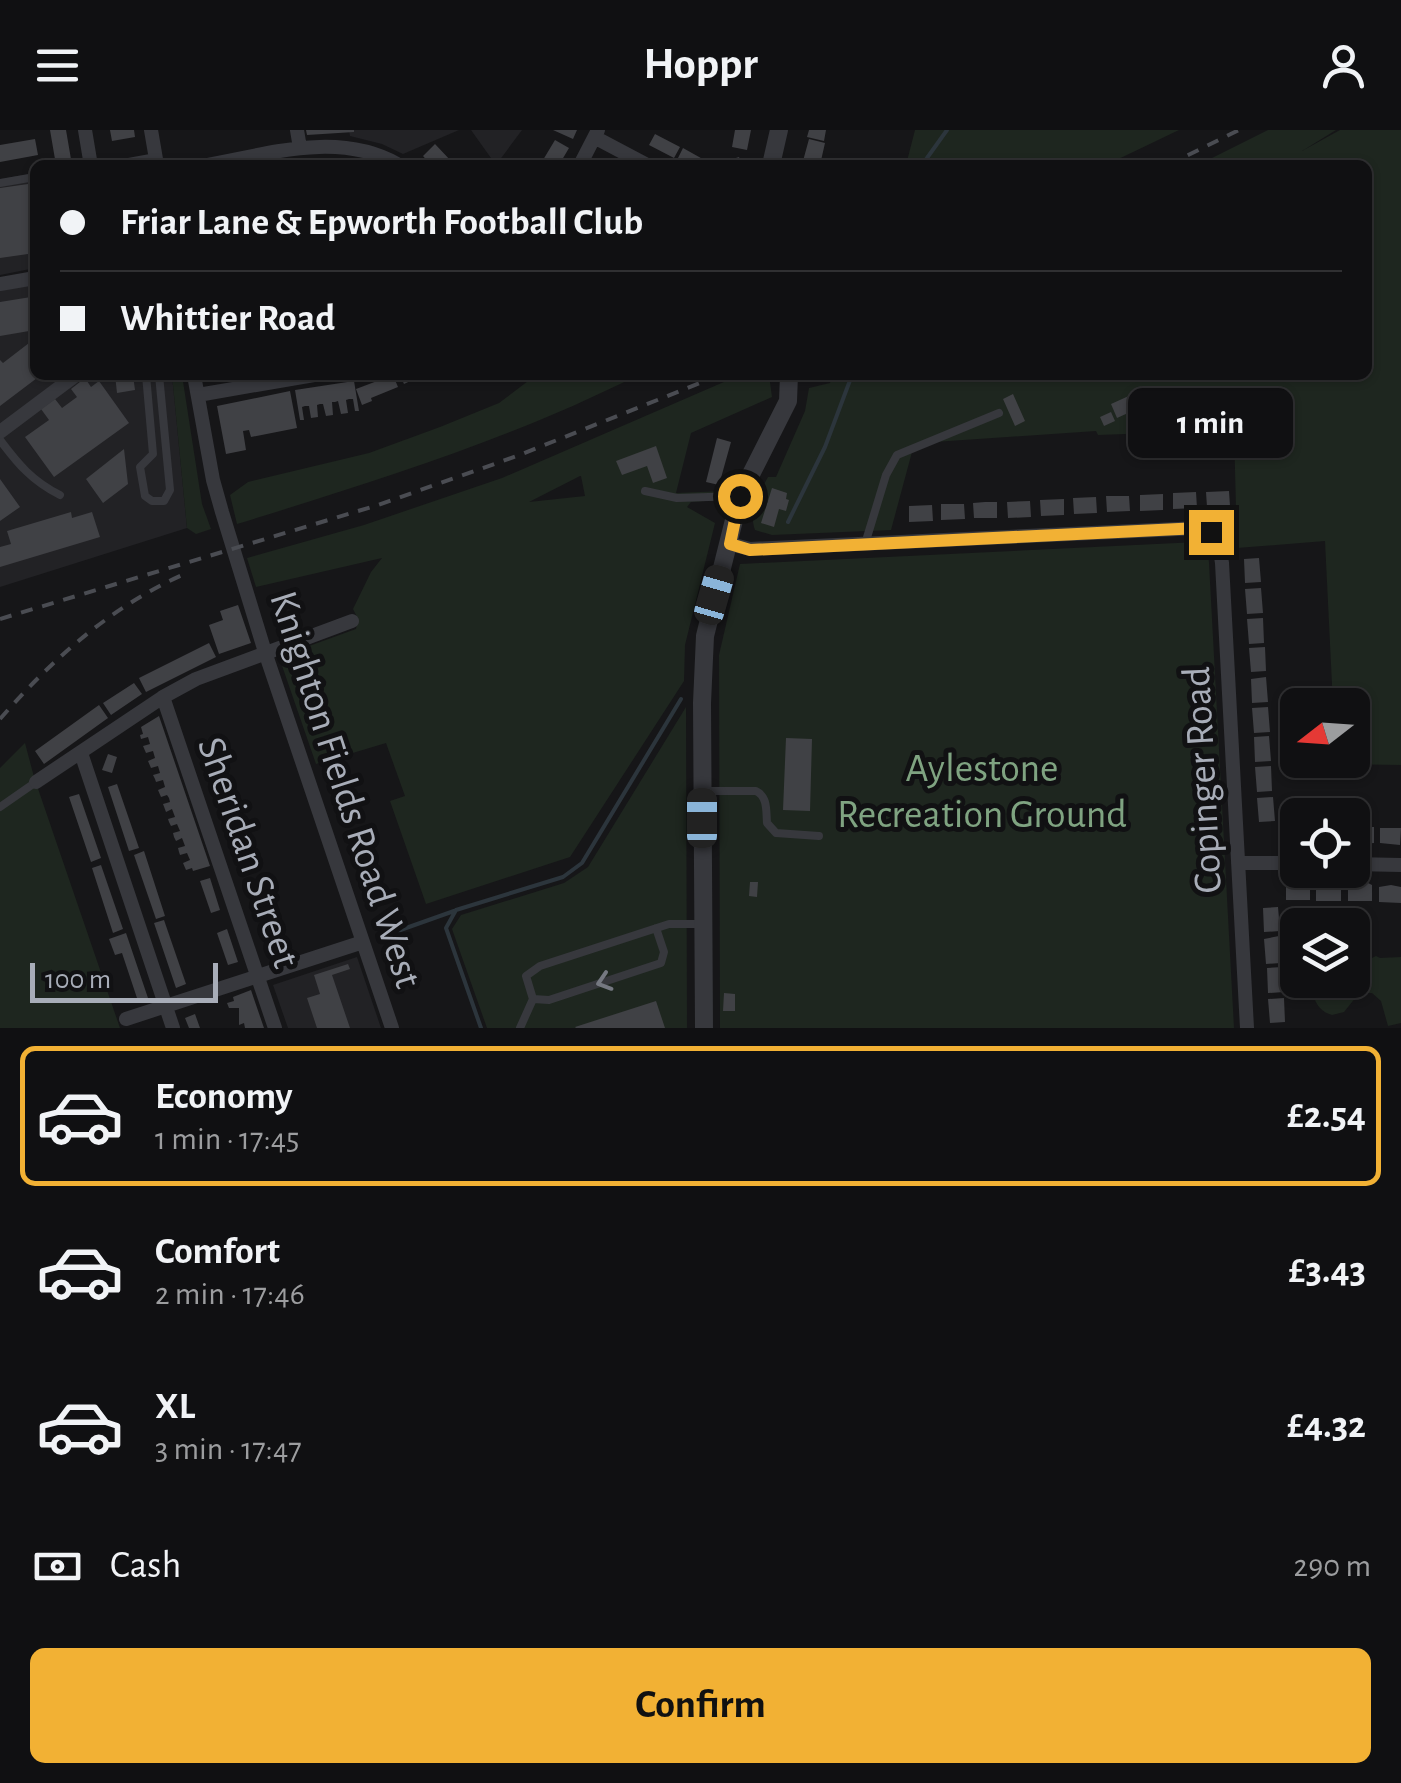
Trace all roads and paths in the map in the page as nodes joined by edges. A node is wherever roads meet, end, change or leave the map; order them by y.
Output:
1 (85, 130) edge
2 (152, 130) edge
3 (297, 130) edge
4 (779, 130) edge
5 (597, 134) edge
6 (300, 148) junction
7 (90, 160) dead end
8 (157, 160) edge
9 (235, 160) edge
10 (389, 160) edge
11 (583, 160) edge
12 (639, 160) edge
13 (772, 160) edge
14 (30, 178) edge
15 (0, 183) edge
16 (30, 279) edge
17 (0, 284) edge
18 (69, 380) edge
19 (146, 380) edge
20 (159, 380) edge
21 (195, 380) edge
22 (285, 380) edge
23 (789, 380) edge
24 (198, 395) junction
25 (999, 413) dead end
26 (0, 432) edge
27 (0, 440) edge
28 (645, 490) dead end
29 (60, 495) dead end
30 (740, 496) junction
31 (730, 544) junction
32 (865, 544) junction
33 (352, 620) dead end
34 (265, 652) junction
35 (164, 697) junction
36 (80, 753) junction
37 (36, 782) joint
38 (702, 791) junction
39 (0, 808) edge
40 (819, 836) dead end
41 (1238, 862) junction
42 (1280, 863) edge
43 (1370, 864) edge
44 (1401, 865) edge
45 (703, 924) junction
46 (656, 928) junction
47 (363, 942) junction
48 (258, 976) junction
49 (533, 999) junction
50 (166, 1006) junction
51 (126, 1019) dead end
52 (173, 1028) edge
53 (275, 1028) edge
54 (392, 1028) edge
55 (520, 1028) edge
56 (704, 1028) edge
57 (1247, 1028) edge

1 - 7 street
2 - 8 street
3 - 6 street
4 - 13 street
5 - 11 street
5 - 12 street
6 - 9 street
6 - 10 street
14 - 15 lane
16 - 17 street
18 - 26 street
19 - 20 lane
21 - 24 street, Knighton Fields Road West
22 - 24 street
23 - 30 street
24 - 34 street, Knighton Fields Road West
25 - 32 lane
27 - 29 lane
28 - 30 lane
30 - 31 street
31 - 32 street
31 - 38 street
32 - 41 street, Copinger Road
33 - 34 street
34 - 35 street
34 - 47 street, Knighton Fields Road West
35 - 36 street
35 - 48 street, Sheridan Street
36 - 37 street
36 - 50 street
37 - 39 lane
38 - 40 lane
38 - 45 street
41 - 42 street
41 - 57 street, Copinger Road
43 - 44 street
45 - 46 lane
45 - 56 street
46 - 49 lane
46 -> 49 lane
47 - 48 street
47 - 54 street, Knighton Fields Road West
48 - 50 street
48 - 53 street, Sheridan Street
49 - 55 lane
50 - 51 street
50 - 52 street

